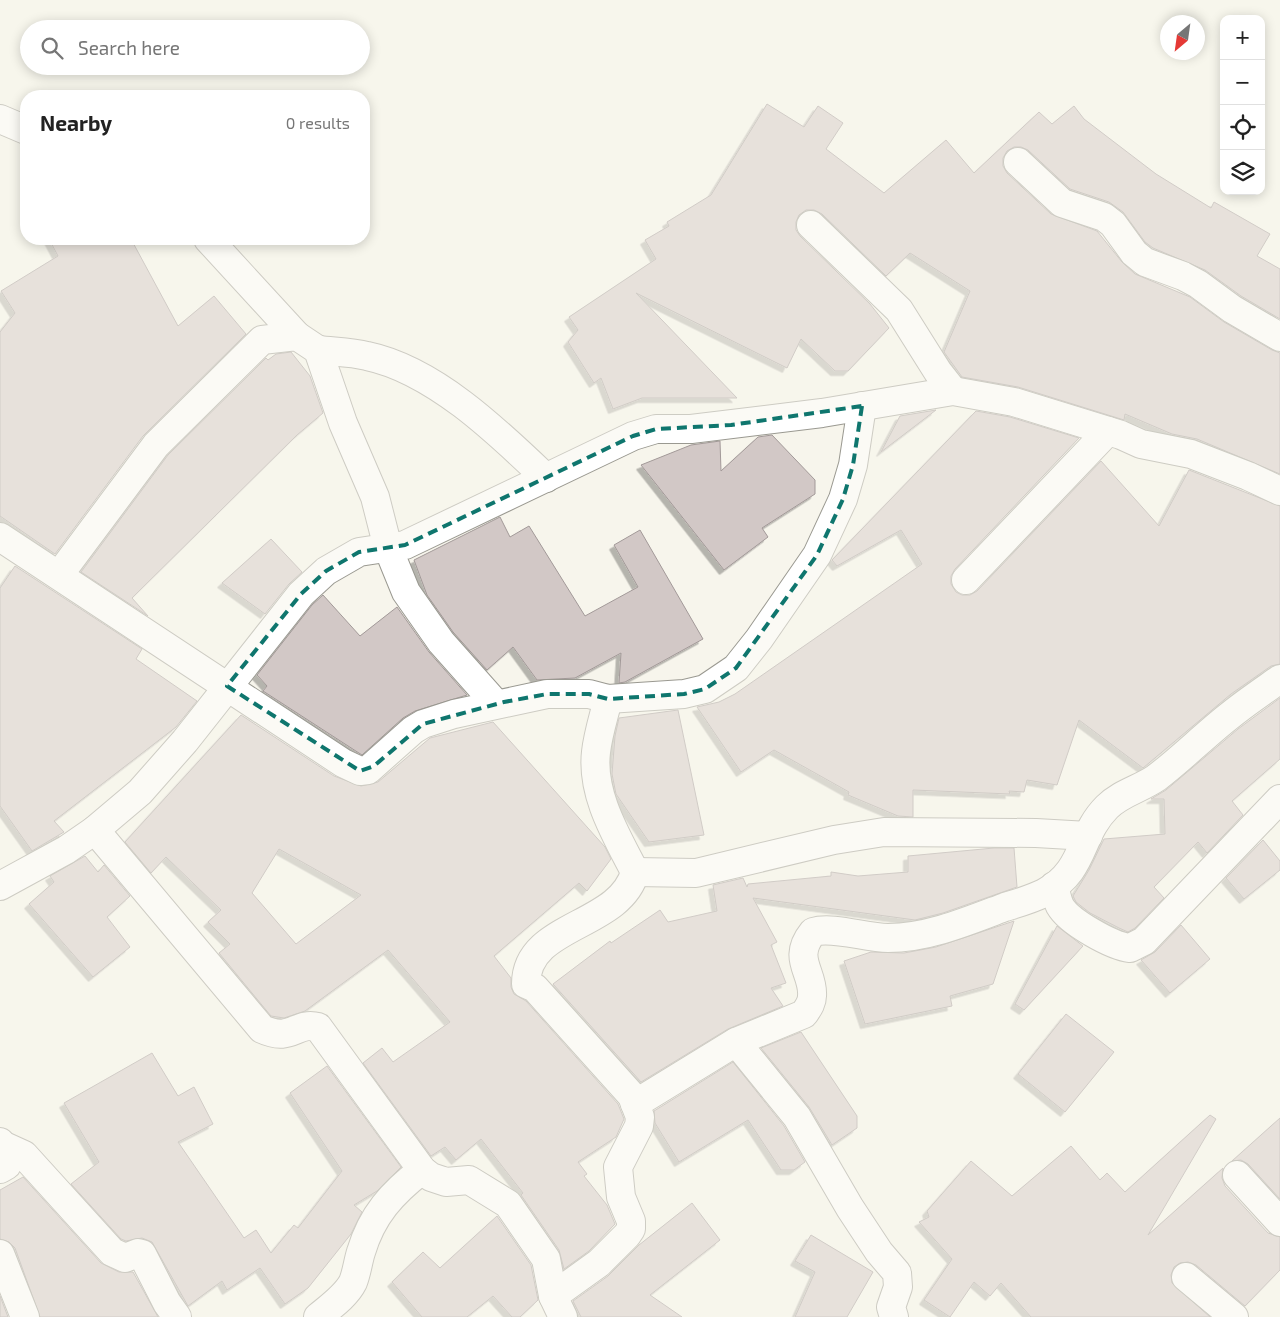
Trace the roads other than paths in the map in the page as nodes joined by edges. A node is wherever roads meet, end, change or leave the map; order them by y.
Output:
1 (0, 119) edge
2 (20, 127) edge
3 (1018, 162) dead end
4 (811, 225) dead end
5 (214, 245) edge
6 (1280, 337) edge
7 (307, 343) junction
8 (953, 391) junction
9 (862, 406) junction
10 (1108, 432) junction
11 (546, 478) junction
12 (1280, 491) edge
13 (0, 537) edge
14 (388, 548) junction
15 (59, 575) junction
16 (966, 580) dead end
17 (1280, 679) edge
18 (227, 686) junction
19 (608, 699) junction
20 (496, 704) junction
21 (1280, 799) edge
22 (95, 830) junction
23 (1088, 836) junction
24 (635, 872) junction
25 (0, 886) edge
26 (1054, 886) junction
27 (736, 1042) junction
28 (635, 1104) junction
29 (1, 1152) edge
30 (422, 1170) junction
31 (1237, 1175) dead end
32 (1280, 1222) edge
33 (0, 1254) edge
34 (1186, 1277) dead end
35 (558, 1306) edge
36 (25, 1317) edge
37 (177, 1317) edge
38 (318, 1317) edge
39 (894, 1317) edge
40 (1234, 1317) edge

1 - 2 street
3 - 6 street
4 - 8 street
5 - 7 street
7 - 11 street
7 - 14 street
7 - 15 street
8 - 9 street
8 - 10 street
9 - 11 street
9 - 19 street
10 - 12 street
10 - 16 street
11 - 14 street
13 - 15 street
14 - 18 street
14 - 20 street
15 - 18 street
17 - 23 street
18 - 20 street
18 - 22 street
19 - 20 street
19 - 24 street
21 - 26 street
22 - 25 street
22 - 30 street
23 - 24 street
23 - 26 street
24 - 28 street
26 - 27 street
27 - 28 street
27 - 39 street
28 - 35 street
29 - 37 street
30 - 35 street
30 - 38 street
31 - 32 street
33 - 36 street
34 - 40 street

